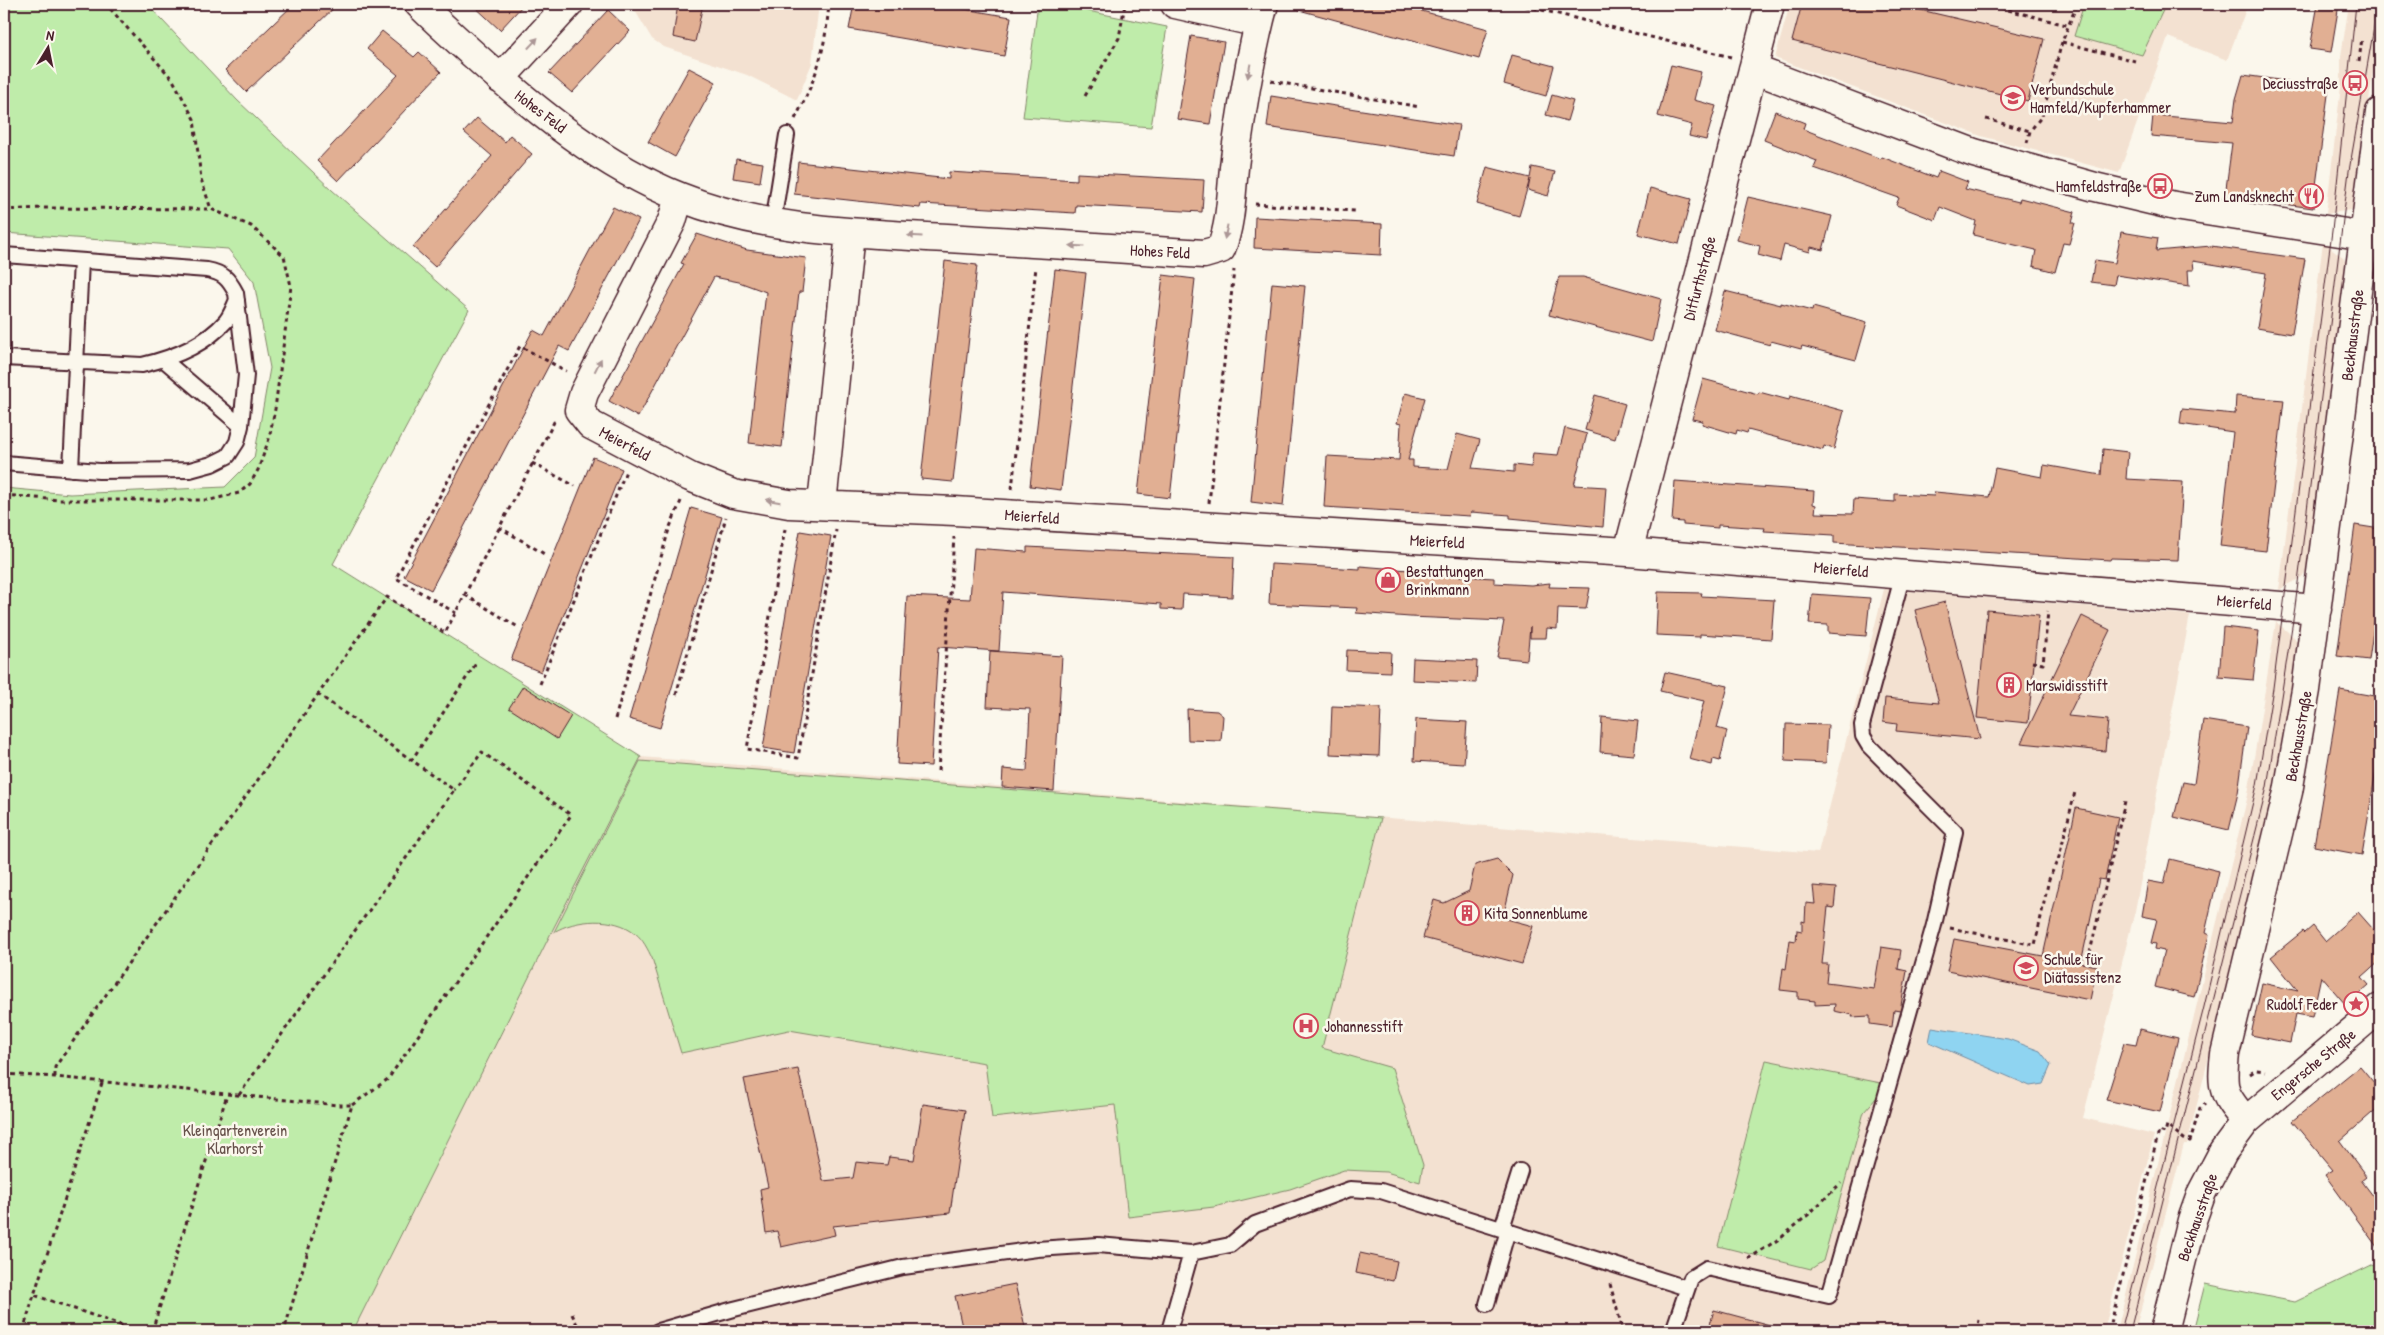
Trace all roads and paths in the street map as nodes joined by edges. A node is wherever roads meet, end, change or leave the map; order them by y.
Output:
1 (106, 4) edge
2 (419, 4) edge
3 (569, 4) edge
4 (829, 4) edge
5 (1125, 4) edge
6 (1175, 4) edge
7 (1518, 4) edge
8 (1770, 4) edge
9 (1985, 4) edge
10 (2077, 4) edge
11 (1261, 14) edge
12 (2070, 26) junction
13 (2362, 38) dead end
14 (2062, 42) junction
15 (2135, 61) dead end
16 (2359, 61) dead end
17 (1753, 69) junction
18 (1248, 77) junction
19 (500, 79) junction
20 (1085, 96) dead end
21 (1420, 107) dead end
22 (2380, 112) edge
23 (1986, 119) dead end
24 (2030, 131) junction
25 (787, 135) joint
26 (2021, 166) junction
27 (680, 197) junction
28 (1230, 203) junction
29 (211, 209) junction
30 (4, 210) edge
31 (1354, 211) dead end
32 (773, 222) junction
33 (850, 233) junction
34 (2365, 236) junction
35 (1039, 244) junction
36 (1221, 249) junction
37 (4, 255) edge
38 (81, 260) junction
39 (2370, 276) edge
40 (237, 300) junction
41 (4, 358) edge
42 (164, 360) junction
43 (75, 363) junction
44 (589, 384) junction
45 (579, 410) junction
46 (241, 426) junction
47 (635, 448) junction
48 (4, 463) edge
49 (532, 463) junction
50 (70, 469) junction
51 (690, 477) junction
52 (575, 486) dead end
53 (733, 494) junction
54 (4, 495) edge
55 (789, 504) junction
56 (831, 505) junction
57 (955, 511) junction
58 (1009, 515) junction
59 (499, 527) junction
60 (1206, 527) junction
61 (1628, 552) junction
62 (546, 555) dead end
63 (1903, 574) junction
64 (2051, 586) junction
65 (464, 596) junction
66 (2317, 609) junction
67 (456, 613) junction
68 (518, 627) dead end
69 (477, 662) dead end
70 (2032, 662) dead end
71 (540, 684) dead end
72 (318, 695) junction
73 (676, 695) dead end
74 (615, 719) dead end
75 (410, 761) junction
76 (938, 771) dead end
77 (454, 790) junction
78 (2075, 792) dead end
79 (2124, 801) dead end
80 (1934, 925) junction
81 (2088, 961) dead end
82 (2380, 1008) edge
83 (4, 1074) edge
84 (54, 1076) junction
85 (102, 1083) junction
86 (228, 1095) junction
87 (238, 1096) junction
88 (352, 1105) junction
89 (2246, 1121) junction
90 (2184, 1139) dead end
91 (1520, 1171) dead end
92 (1862, 1180) junction
93 (1505, 1229) junction
94 (1191, 1253) junction
95 (1605, 1262) junction
96 (1729, 1273) junction
97 (1687, 1288) junction
98 (34, 1295) junction
99 (1487, 1304) dead end
100 (572, 1314) dead end
101 (1979, 1320) dead end
102 (23, 1331) edge
103 (138, 1331) edge
104 (152, 1331) edge
105 (284, 1331) edge
106 (580, 1331) edge
107 (658, 1331) edge
108 (1169, 1331) edge
109 (1624, 1331) edge
110 (1673, 1331) edge
111 (1977, 1331) edge
112 (2109, 1331) edge
113 (2164, 1331) edge

1 - 29 path
2 - 19 street, Hohes Feld
19 -> 3 street
4 - 25 path
5 - 20 path
6 - 11 street
7 - 17 path
8 - 17 street, Ditfurthstraße
9 - 12 path
10 - 12 path
11 -> 18 street
12 - 14 path
13 - 16 path
14 - 15 path
14 - 24 path
17 - 26 street
17 - 61 street, Ditfurthstraße
18 - 21 path
18 - 28 street
19 - 27 street, Hohes Feld
22 - 34 street, Beckhausstraße
23 - 24 path
24 - 26 path
25 - 32 lane
26 - 34 street
27 - 32 street, Hohes Feld
44 -> 27 street
28 - 31 path
28 -> 36 street
29 - 30 path
29 - 54 path
32 - 33 street, Hohes Feld
35 -> 33 street, Hohes Feld
33 - 56 street
34 - 39 street, Beckhausstraße
36 -> 35 street, Hohes Feld
35 - 58 path
36 - 60 path
37 - 38 lane
38 - 40 lane
38 - 43 lane
39 - 66 street, Beckhausstraße
40 - 42 lane
40 - 46 lane
41 - 43 lane
42 - 43 lane
42 - 46 lane
43 - 50 lane
44 - 45 street
44 - 67 path
45 - 47 street, Meierfeld
45 - 49 path
46 - 50 lane
47 - 51 street, Meierfeld
47 - 71 path
48 - 50 lane
49 - 52 path
49 - 59 path
51 - 53 street, Meierfeld
51 - 74 path
55 -> 53 street, Meierfeld
53 - 73 path
55 - 56 street, Meierfeld
55 - 56 path
56 - 57 street, Meierfeld
57 - 58 street, Meierfeld
57 - 76 path
58 - 60 street, Meierfeld
59 - 62 path
59 - 65 path
60 - 61 street, Meierfeld
61 - 63 street, Meierfeld
63 - 64 street, Meierfeld
63 - 80 lane
64 - 66 street, Meierfeld
64 - 70 path
65 - 67 path
65 - 68 path
66 - 89 street, Beckhausstraße
67 - 72 path
69 - 75 path
72 - 75 path
72 - 84 path
75 - 77 path
77 - 87 path
77 - 88 path
78 - 80 path
79 - 81 path
80 - 92 lane
82 - 89 street, Engersche Straße
83 - 84 path
84 - 85 path
85 - 86 path
85 - 98 path
86 - 87 path
86 - 104 path
87 - 88 path
88 - 105 path
89 - 113 street, Beckhausstraße
90 - 112 path
91 - 93 lane
92 - 96 path
92 - 96 lane
93 - 94 lane
93 - 95 lane
93 - 99 lane
94 - 107 lane
94 - 108 lane
95 - 97 lane
95 - 109 path
96 - 97 lane
97 - 110 lane
98 - 102 path
98 - 103 path
100 - 106 path
101 - 111 path

